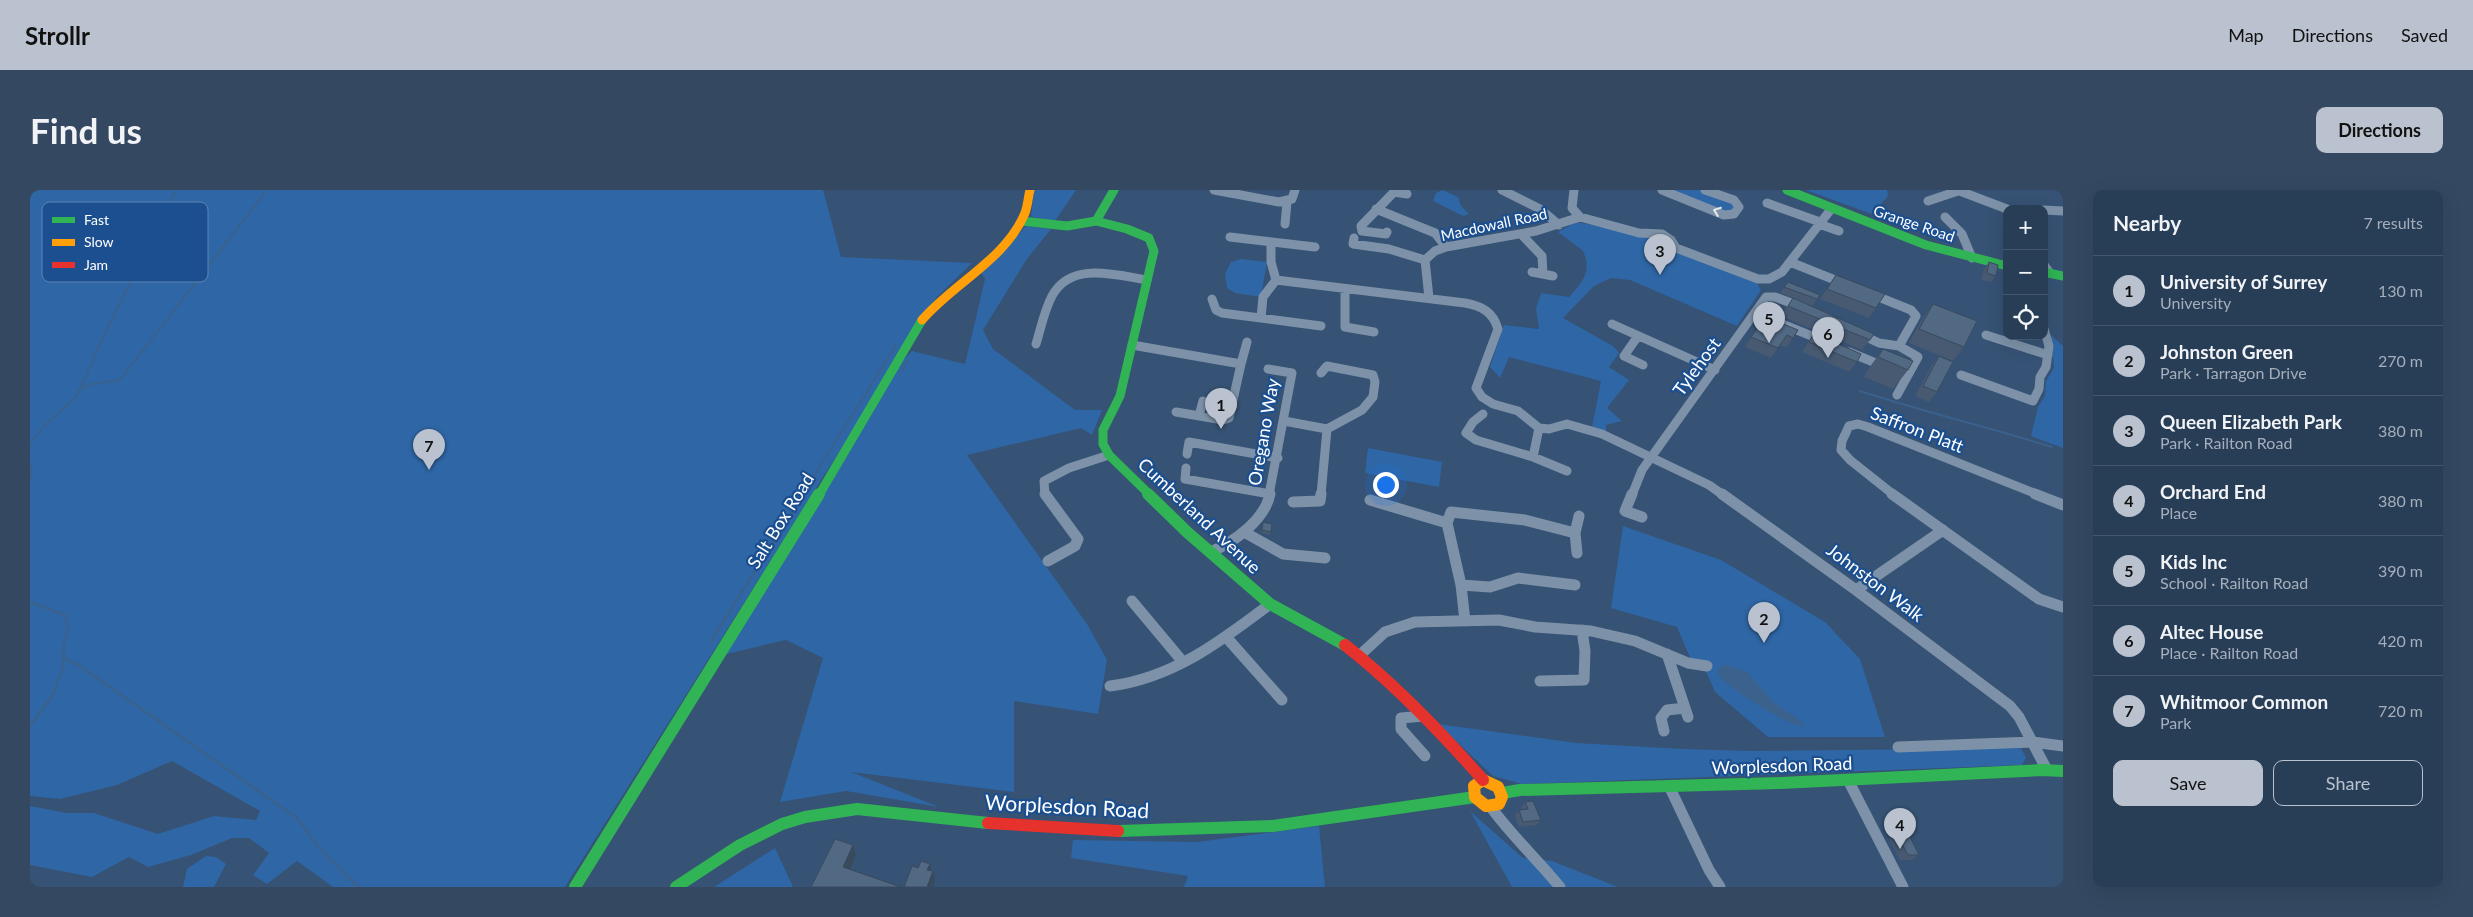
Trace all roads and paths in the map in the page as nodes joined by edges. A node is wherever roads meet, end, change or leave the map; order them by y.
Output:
1 (1030, 190) edge
2 (1114, 190) edge
3 (1214, 190) edge
4 (1296, 190) edge
5 (1502, 190) edge
6 (1574, 190) edge
7 (1662, 190) edge
8 (1704, 190) edge
9 (1788, 190) edge
10 (1957, 190) edge
11 (1407, 194) dead end
12 (1928, 201) dead end
13 (1287, 202) junction
14 (1767, 203) dead end
15 (2003, 207) edge
16 (1832, 208) junction
17 (1376, 209) junction
18 (2048, 210) edge
19 (2063, 211) edge
20 (1580, 217) junction
21 (1945, 217) dead end
22 (1096, 220) junction
23 (1022, 221) junction
24 (1819, 223) junction
25 (1285, 224) dead end
26 (1559, 225) junction
27 (1838, 231) dead end
28 (1387, 232) dead end
29 (1521, 234) junction
30 (1230, 237) dead end
31 (1354, 238) dead end
32 (1271, 243) junction
33 (1315, 247) dead end
34 (1446, 247) junction
35 (1972, 258) junction
36 (1425, 260) junction
37 (1790, 262) junction
38 (2003, 265) edge
39 (2048, 271) edge
40 (1532, 272) dead end
41 (1542, 274) junction
42 (1552, 276) dead end
43 (2063, 276) edge
44 (1147, 280) junction
45 (1276, 280) junction
46 (1345, 290) junction
47 (1429, 298) junction
48 (1212, 299) dead end
49 (1808, 310) edge
50 (1755, 312) junction
51 (1261, 318) junction
52 (1612, 324) dead end
53 (1322, 326) dead end
54 (1847, 329) edge
55 (1374, 332) dead end
56 (1986, 335) dead end
57 (1638, 336) junction
58 (2047, 340) edge
59 (1246, 342) dead end
60 (1036, 344) dead end
61 (1132, 345) junction
62 (1899, 346) junction
63 (2048, 355) junction
64 (1240, 364) junction
65 (1643, 365) dead end
66 (1268, 369) dead end
67 (1715, 370) junction
68 (1321, 373) dead end
69 (1961, 374) dead end
70 (1907, 376) junction
71 (1897, 395) dead end
72 (1203, 401) dead end
73 (1176, 412) dead end
74 (1483, 414) dead end
75 (1199, 416) junction
76 (1284, 421) junction
77 (1539, 428) junction
78 (1327, 429) junction
79 (1187, 454) dead end
80 (1109, 455) junction
81 (1533, 457) junction
82 (1278, 458) junction
83 (1651, 458) junction
84 (1186, 468) dead end
85 (1566, 471) dead end
86 (1270, 494) junction
87 (1370, 500) dead end
88 (1293, 502) dead end
89 (2063, 505) edge
90 (1579, 516) dead end
91 (1642, 518) dead end
92 (1446, 523) junction
93 (1943, 530) junction
94 (1244, 532) junction
95 (1575, 533) junction
96 (1210, 552) junction
97 (1577, 553) dead end
98 (1325, 558) dead end
99 (1048, 561) dead end
100 (1461, 585) junction
101 (1575, 585) dead end
102 (1856, 590) junction
103 (1132, 601) dead end
104 (1270, 604) junction
105 (2063, 606) edge
106 (1466, 622) junction
107 (1582, 630) junction
108 (1227, 638) junction
109 (1667, 654) junction
110 (1360, 655) junction
111 (1183, 662) junction
112 (1707, 666) dead end
113 (1540, 681) dead end
114 (1110, 686) dead end
115 (1282, 700) dead end
116 (1424, 716) junction
117 (1664, 731) dead end
118 (2033, 742) junction
119 (2063, 746) edge
120 (1898, 747) dead end
121 (1425, 756) dead end
122 (2047, 770) junction
123 (2063, 771) edge
124 (1482, 780) junction
125 (1848, 780) junction
126 (1670, 788) junction
127 (1502, 793) junction
128 (1475, 797) junction
129 (1490, 806) junction
130 (575, 887) edge
131 (676, 887) edge
132 (1560, 887) edge
133 (1720, 887) edge
134 (1904, 887) edge

1 - 23 street, Salt Box Road
2 - 22 street
3 - 13 street
4 - 13 street
5 - 26 street
6 - 20 street
8 -> 7 street
9 - 16 street, Grange Road
10 - 12 street
10 - 15 street
11 - 17 street
13 - 25 street
14 - 24 street
16 - 24 street
16 - 35 street, Grange Road
17 - 28 street
17 - 34 street
18 - 19 street
20 - 26 street, Macdowall Road
20 - 37 street
21 - 35 street
22 - 23 street
22 - 44 street
23 - 130 street, Salt Box Road
24 - 27 street
24 - 37 street
26 - 29 street, Macdowall Road
29 - 34 street, Macdowall Road
29 - 41 street
30 - 32 street
31 - 36 street
32 - 33 street
32 - 45 street
34 - 36 street, Macdowall Road
35 - 38 street, Grange Road
36 - 47 street, Macdowall Road
37 - 62 street
39 - 43 street
40 - 41 street
41 - 42 street
44 - 60 street
44 - 61 street
45 - 46 street
45 - 51 street
46 - 47 street
46 - 55 street
47 - 77 street
48 - 51 street
49 - 50 street, Tylehost
50 - 67 street, Tylehost
50 - 70 street
51 - 53 street
52 - 57 street
54 - 62 street
56 - 63 street
57 - 65 street
57 - 67 street
58 - 63 street
59 - 64 street
61 - 64 street
61 - 80 street
62 - 70 street
63 - 69 street
64 - 75 street
66 - 76 street, Oregano Way
67 - 83 street, Tylehost
68 - 78 street
70 - 71 street
72 - 75 street
73 - 75 street
74 - 81 street
76 - 78 street
76 - 82 street, Oregano Way
77 - 81 street
77 - 83 street, Johnston Walk
78 - 88 street
79 - 82 street
80 - 96 street, Cumberland Avenue
80 - 99 street
81 - 85 street
82 - 86 street, Oregano Way
83 - 91 street, Tylehost
83 - 102 street, Johnston Walk
84 - 86 street
86 - 94 street, Oregano Way
87 - 92 street
89 - 93 street, Saffron Platt
90 - 95 street
92 - 95 street
92 - 100 street
93 - 102 street
93 - 105 street, Saffron Platt
94 - 96 street, Oregano Way
94 - 98 street
95 - 97 street
96 - 104 street, Cumberland Avenue
100 - 101 street
100 - 106 street
102 - 118 street, Johnston Walk
103 - 111 street
104 - 108 street
104 - 110 street, Cumberland Avenue
106 - 107 street
106 - 110 street
107 - 109 street
107 - 113 street
108 - 111 street
108 - 115 street
109 - 112 street
109 - 117 street
110 - 116 street, Cumberland Avenue
111 - 114 street
116 - 121 street
116 - 124 street, Cumberland Avenue
118 - 119 street
118 - 120 street
118 - 122 street, Johnston Walk
122 - 123 street, Worplesdon Road
122 - 125 street, Worplesdon Road
124 - 127 street
124 - 128 street
125 - 126 street, Worplesdon Road
125 - 134 street
126 - 127 street, Worplesdon Road
126 - 133 street
127 - 129 street
128 - 129 street
128 - 131 street, Worplesdon Road
129 - 132 street

